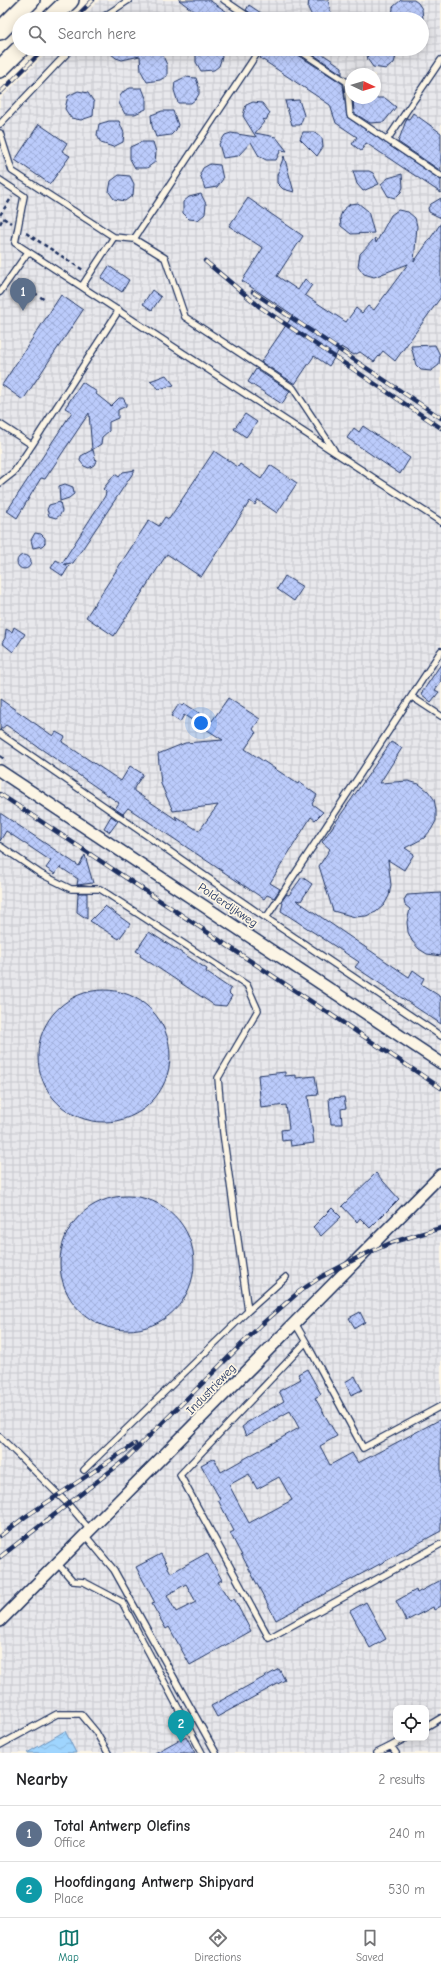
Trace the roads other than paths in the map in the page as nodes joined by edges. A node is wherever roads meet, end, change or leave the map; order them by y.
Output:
1 (31, 0) edge
2 (70, 0) edge
3 (129, 0) edge
4 (224, 0) edge
5 (19, 12) edge
6 (57, 12) edge
7 (111, 12) edge
8 (242, 12) edge
9 (12, 19) edge
10 (0, 31) edge
11 (13, 56) edge
12 (64, 56) edge
13 (255, 56) edge
14 (308, 56) edge
15 (441, 60) edge
16 (0, 69) edge
17 (0, 124) edge
18 (0, 133) edge
19 (387, 140) junction
20 (441, 176) edge
21 (0, 180) edge
22 (114, 237) junction
23 (134, 239) junction
24 (28, 252) junction
25 (82, 286) junction
26 (0, 292) edge
27 (119, 310) junction
28 (0, 424) edge
29 (32, 445) junction
30 (335, 452) junction
31 (0, 483) edge
32 (441, 522) edge
33 (441, 651) edge
34 (412, 697) junction
35 (441, 716) edge
36 (0, 734) edge
37 (0, 771) edge
38 (0, 846) edge
39 (266, 918) junction
40 (441, 1036) edge
41 (441, 1063) edge
42 (441, 1175) edge
43 (286, 1277) dead end
44 (248, 1311) junction
45 (295, 1323) junction
46 (306, 1342) junction
47 (441, 1406) edge
48 (0, 1437) edge
49 (84, 1470) dead end
50 (88, 1532) junction
51 (441, 1544) edge
52 (57, 1563) junction
53 (0, 1621) edge
54 (441, 1718) edge
55 (429, 1725) edge
56 (400, 1741) edge
57 (0, 1745) edge
58 (391, 1746) junction
59 (108, 1753) edge
60 (202, 1753) edge
61 (216, 1753) edge
62 (377, 1753) edge
63 (396, 1753) edge

1 - 5 main road
2 - 6 main road
3 - 7 lane
4 - 8 lane
9 - 10 main road
11 - 16 main road
12 - 17 lane
13 - 23 lane
14 - 19 lane
15 - 19 lane
18 - 22 lane
19 - 20 lane
21 - 24 lane
22 - 23 lane
22 - 25 lane
23 - 30 lane
24 - 25 lane
24 - 26 lane
25 - 27 lane
27 - 29 lane
27 - 30 lane
28 - 29 lane
29 - 31 lane
30 - 32 lane
33 - 34 lane
34 - 35 lane
34 - 39 lane
36 - 39 lane
37 - 41 street, Polderdijkweg
38 - 44 lane
39 - 40 lane
42 - 45 street, Industrieweg
43 - 44 lane
44 - 49 lane
45 - 46 lane
45 - 50 street, Industrieweg
46 - 47 lane
46 - 51 lane
48 - 50 lane
50 - 52 street, Industrieweg
50 - 61 lane
52 - 53 street, Industrieweg
52 - 60 lane
54 - 55 lane
56 - 58 lane
57 - 59 lane
58 - 62 lane
58 - 63 lane

